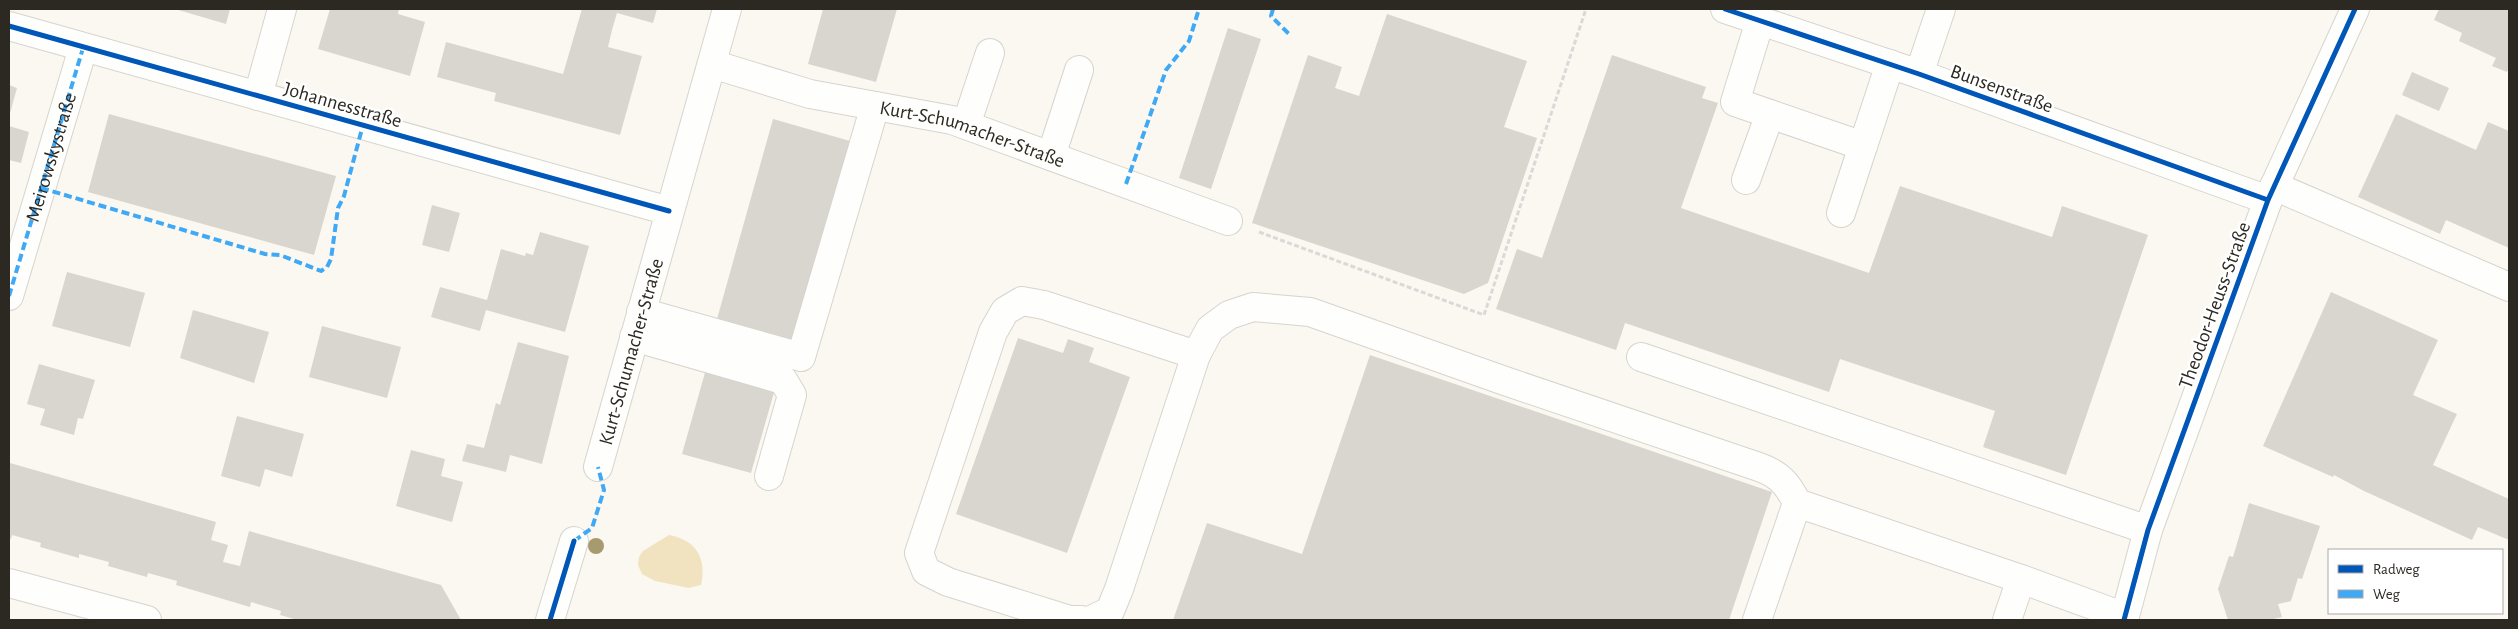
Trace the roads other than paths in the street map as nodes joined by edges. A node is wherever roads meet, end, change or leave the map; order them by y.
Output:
1 (282, 9) edge
2 (727, 9) edge
3 (1725, 9) edge
4 (1941, 9) edge
5 (2355, 9) edge
6 (1760, 21) junction
7 (9, 26) edge
8 (83, 48) junction
9 (990, 53) dead end
10 (712, 64) junction
11 (1890, 64) junction
12 (1079, 70) dead end
13 (1918, 74) junction
14 (258, 96) junction
15 (874, 106) junction
16 (1770, 114) junction
17 (966, 125) junction
18 (1863, 146) junction
19 (1051, 156) junction
20 (1746, 180) dead end
21 (2271, 193) junction
22 (669, 211) junction
23 (1840, 213) dead end
24 (1228, 221) road end
25 (2509, 287) edge
26 (9, 296) edge
27 (637, 324) junction
28 (1196, 355) junction
29 (1641, 357) dead end
30 (598, 467) dead end
31 (769, 476) dead end
32 (1797, 503) junction
33 (2148, 530) junction
34 (574, 541) dead end
35 (2022, 579) junction
36 (9, 583) edge
37 (2125, 619) edge
38 (147, 620) edge
39 (550, 620) edge
40 (1081, 620) edge
41 (1091, 620) edge
42 (1757, 620) edge
43 (2007, 620) edge

1 - 14 street
2 - 10 street, Kurt-Schumacher-Straße
3 - 6 street, Bunsenstraße
4 - 13 street, Bunsenstraße
5 - 21 street, Theodor-Heuss-Straße
6 - 11 street, Bunsenstraße
6 - 16 street
7 - 8 street, Johannesstraße
8 - 14 street, Johannesstraße
8 - 26 street, Meirowskystraße
9 - 17 street
10 - 15 street, Kurt-Schumacher-Straße
10 - 22 street, Kurt-Schumacher-Straße
11 - 13 street, Bunsenstraße
11 - 18 street
12 - 19 street
13 - 21 street, Bunsenstraße
14 - 22 street, Johannesstraße
15 - 17 street, Kurt-Schumacher-Straße
15 - 27 street
16 - 18 street
16 - 20 street
17 - 19 street, Kurt-Schumacher-Straße
18 - 23 street
19 - 24 street, Kurt-Schumacher-Straße
21 - 25 street, Bunsenstraße
21 - 33 street, Theodor-Heuss-Straße
22 - 27 street, Kurt-Schumacher-Straße
27 - 30 street, Kurt-Schumacher-Straße
27 - 31 street
28 - 32 street
28 - 40 street
28 - 41 street
29 - 33 street
32 - 35 street
32 - 42 street
33 - 37 street, Theodor-Heuss-Straße
34 - 39 street
35 - 37 street
35 - 43 street
36 - 38 street

